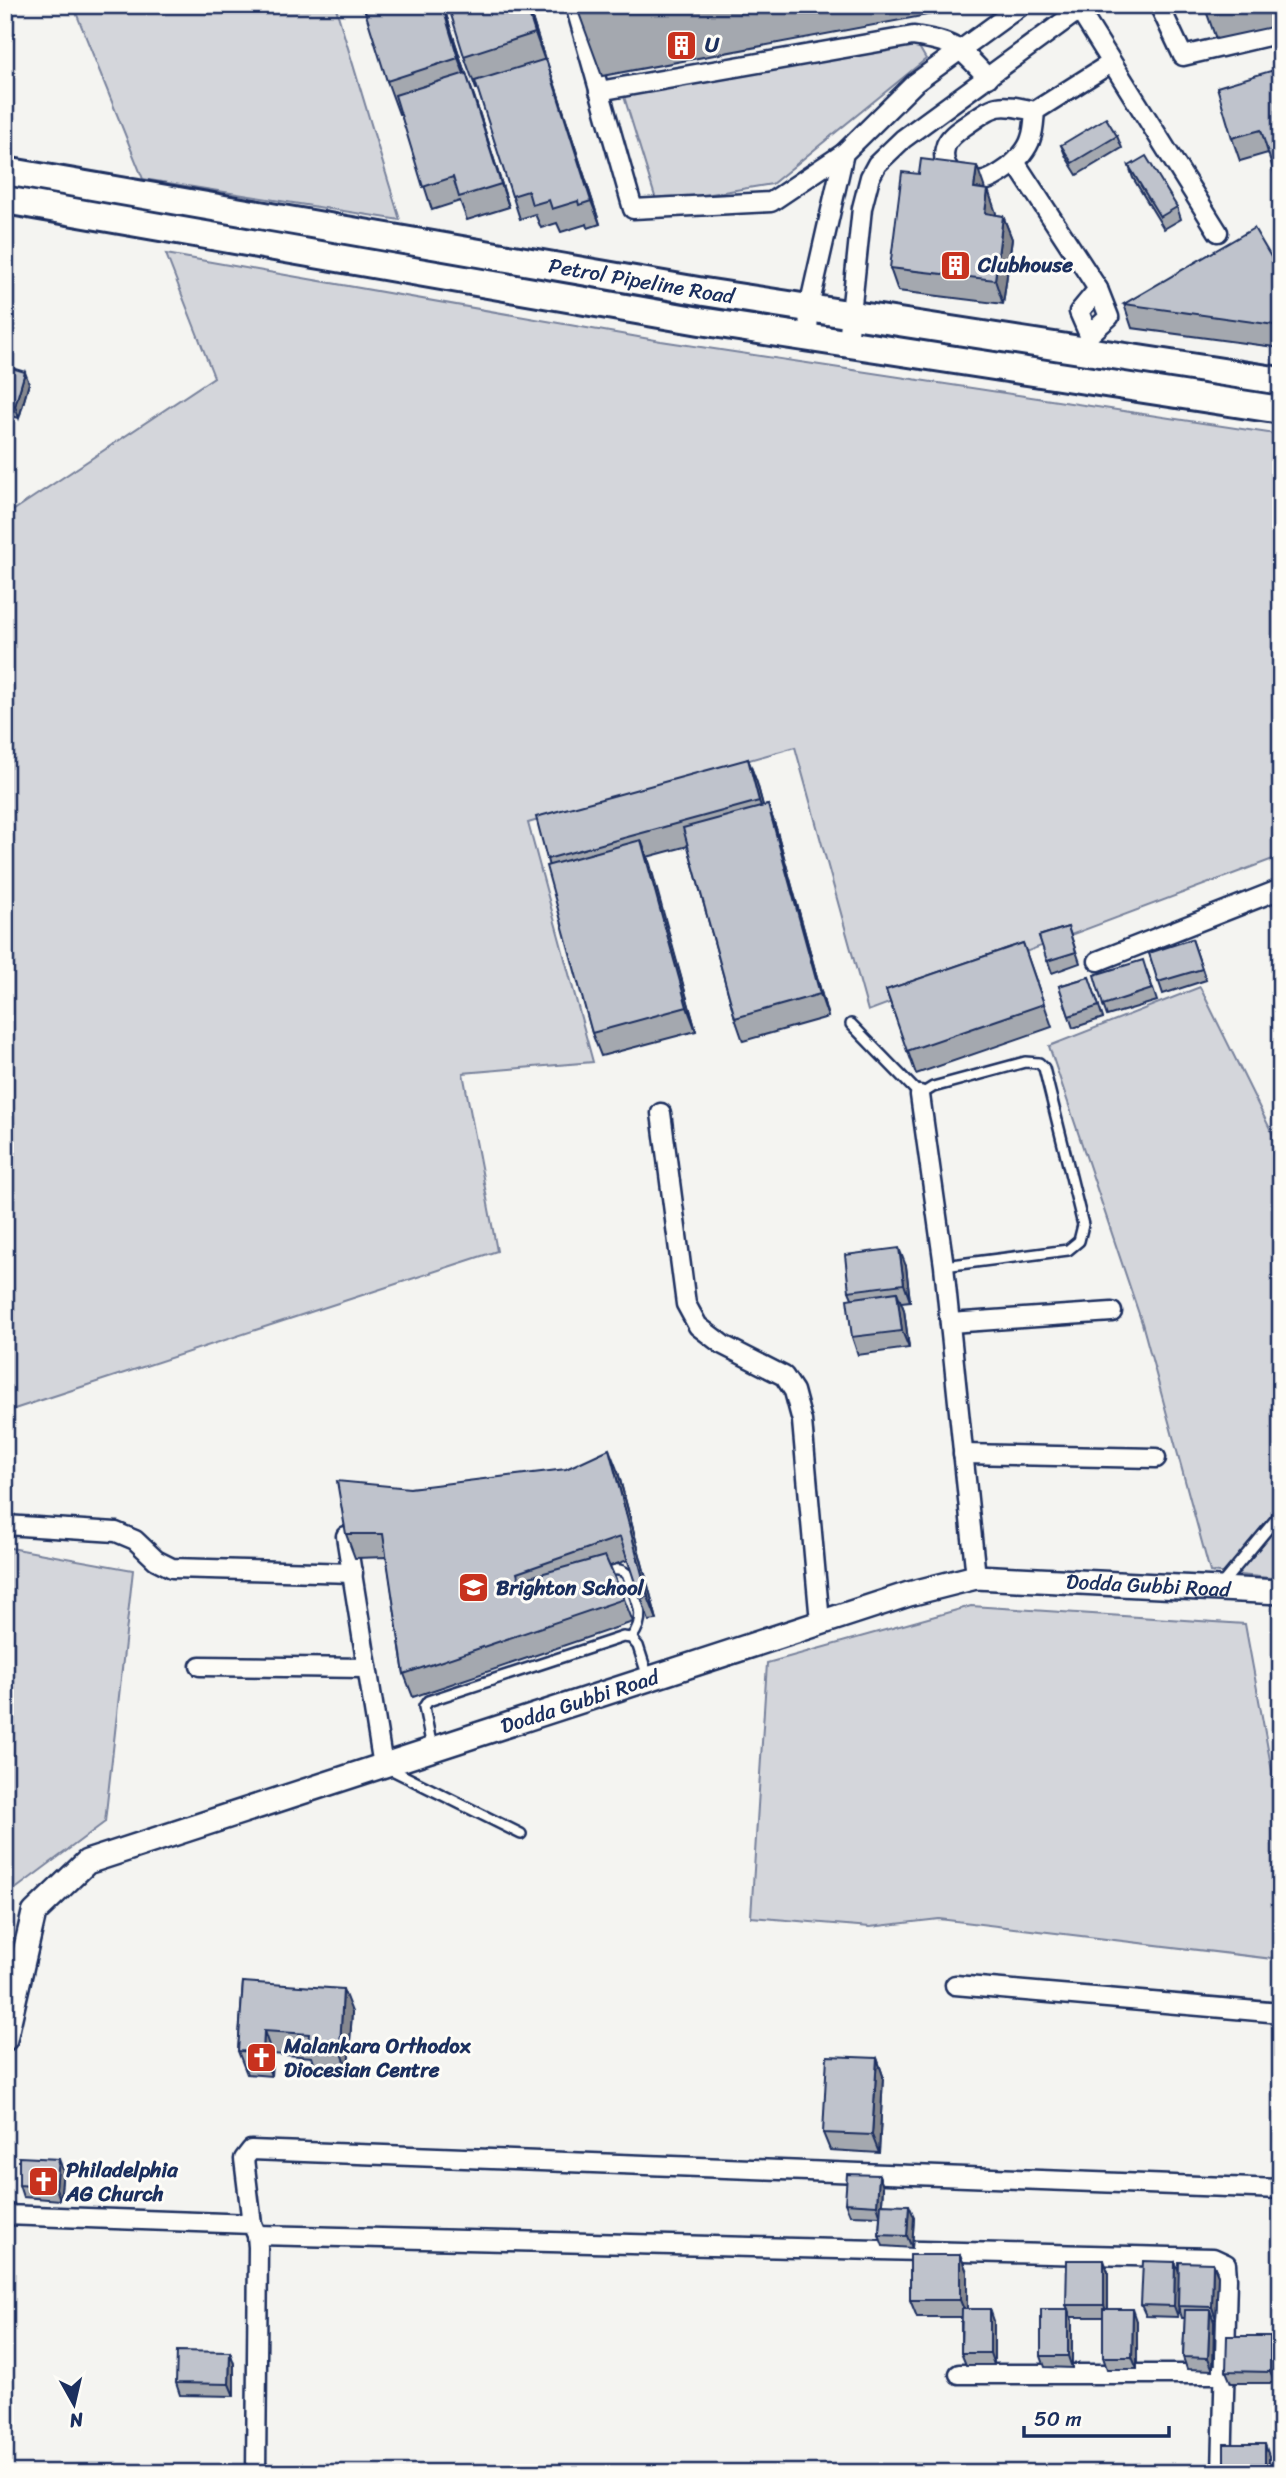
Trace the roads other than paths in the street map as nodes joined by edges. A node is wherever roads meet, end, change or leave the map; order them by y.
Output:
1 (575, 5) edge
2 (1022, 5) edge
3 (1159, 5) edge
4 (1080, 7) edge
5 (1281, 33) edge
6 (962, 50) junction
7 (1111, 63) junction
8 (988, 78) junction
9 (599, 91) junction
10 (1035, 111) junction
11 (844, 153) junction
12 (1015, 162) junction
13 (5, 171) edge
14 (5, 200) edge
15 (277, 218) junction
16 (1218, 232) dead end
17 (270, 246) junction
18 (1098, 289) junction
19 (809, 307) junction
20 (851, 314) junction
21 (807, 337) junction
22 (848, 343) junction
23 (1088, 343) junction
24 (1079, 379) junction
25 (1281, 381) edge
26 (1281, 410) edge
27 (1281, 890) edge
28 (1098, 961) dead end
29 (851, 1024) dead end
30 (920, 1095) junction
31 (661, 1113) dead end
32 (944, 1266) junction
33 (1112, 1312) dead end
34 (950, 1323) junction
35 (963, 1454) junction
36 (1156, 1458) dead end
37 (1281, 1513) edge
38 (5, 1525) edge
39 (346, 1536) edge
40 (352, 1573) junction
41 (591, 1577) edge
42 (976, 1577) junction
43 (1218, 1589) junction
44 (1281, 1592) edge
45 (820, 1622) junction
46 (631, 1638) junction
47 (200, 1666) dead end
48 (367, 1668) junction
49 (649, 1678) junction
50 (432, 1749) junction
51 (383, 1766) junction
52 (521, 1834) dead end
53 (955, 1985) dead end
54 (1281, 2013) edge
55 (5, 2039) edge
56 (1281, 2189) edge
57 (5, 2215) edge
58 (254, 2230) junction
59 (959, 2374) dead end
60 (1225, 2374) junction
61 (256, 2473) edge
62 (1222, 2473) edge

1 - 9 street
2 - 6 street
3 - 5 street
4 - 7 street
4 - 8 street
6 - 8 street
6 - 9 street
6 - 11 street
7 - 10 street
7 - 16 street
8 - 20 street
9 - 11 street
10 - 12 street
10 - 12 street
11 - 19 street
12 - 18 street
13 - 15 main road, Petrol Pipeline Road
14 - 17 main road, Petrol Pipeline Road
15 - 17 street
15 - 19 main road, Petrol Pipeline Road
17 - 21 main road, Petrol Pipeline Road
18 - 23 street
18 - 23 street
19 - 20 main road, Petrol Pipeline Road
19 - 21 street
20 - 22 street
20 - 23 main road, Petrol Pipeline Road
21 - 22 main road, Petrol Pipeline Road
22 - 24 main road, Petrol Pipeline Road
23 - 24 street
23 - 25 main road, Petrol Pipeline Road
24 - 26 main road, Petrol Pipeline Road
27 - 28 street
29 - 30 lane
30 - 32 street
30 - 32 lane
31 - 45 street
32 - 34 street
33 - 34 street
34 - 35 street
35 - 36 street
35 - 42 street
37 - 43 lane
38 - 40 street
39 - 40 street
40 - 48 street
41 - 46 lane
42 - 43 street, Dodda Gubbi Road
42 - 45 street, Dodda Gubbi Road
43 - 44 street, Dodda Gubbi Road
45 - 49 street, Dodda Gubbi Road
46 - 49 lane
46 - 50 lane
47 - 48 street
48 - 51 street
49 - 50 street, Dodda Gubbi Road
50 - 51 street, Dodda Gubbi Road
51 - 52 lane
51 - 55 street, Dodda Gubbi Road
53 - 54 street
56 - 58 street
57 - 58 street
58 - 60 street
58 - 61 street
59 - 60 street
60 - 62 street

